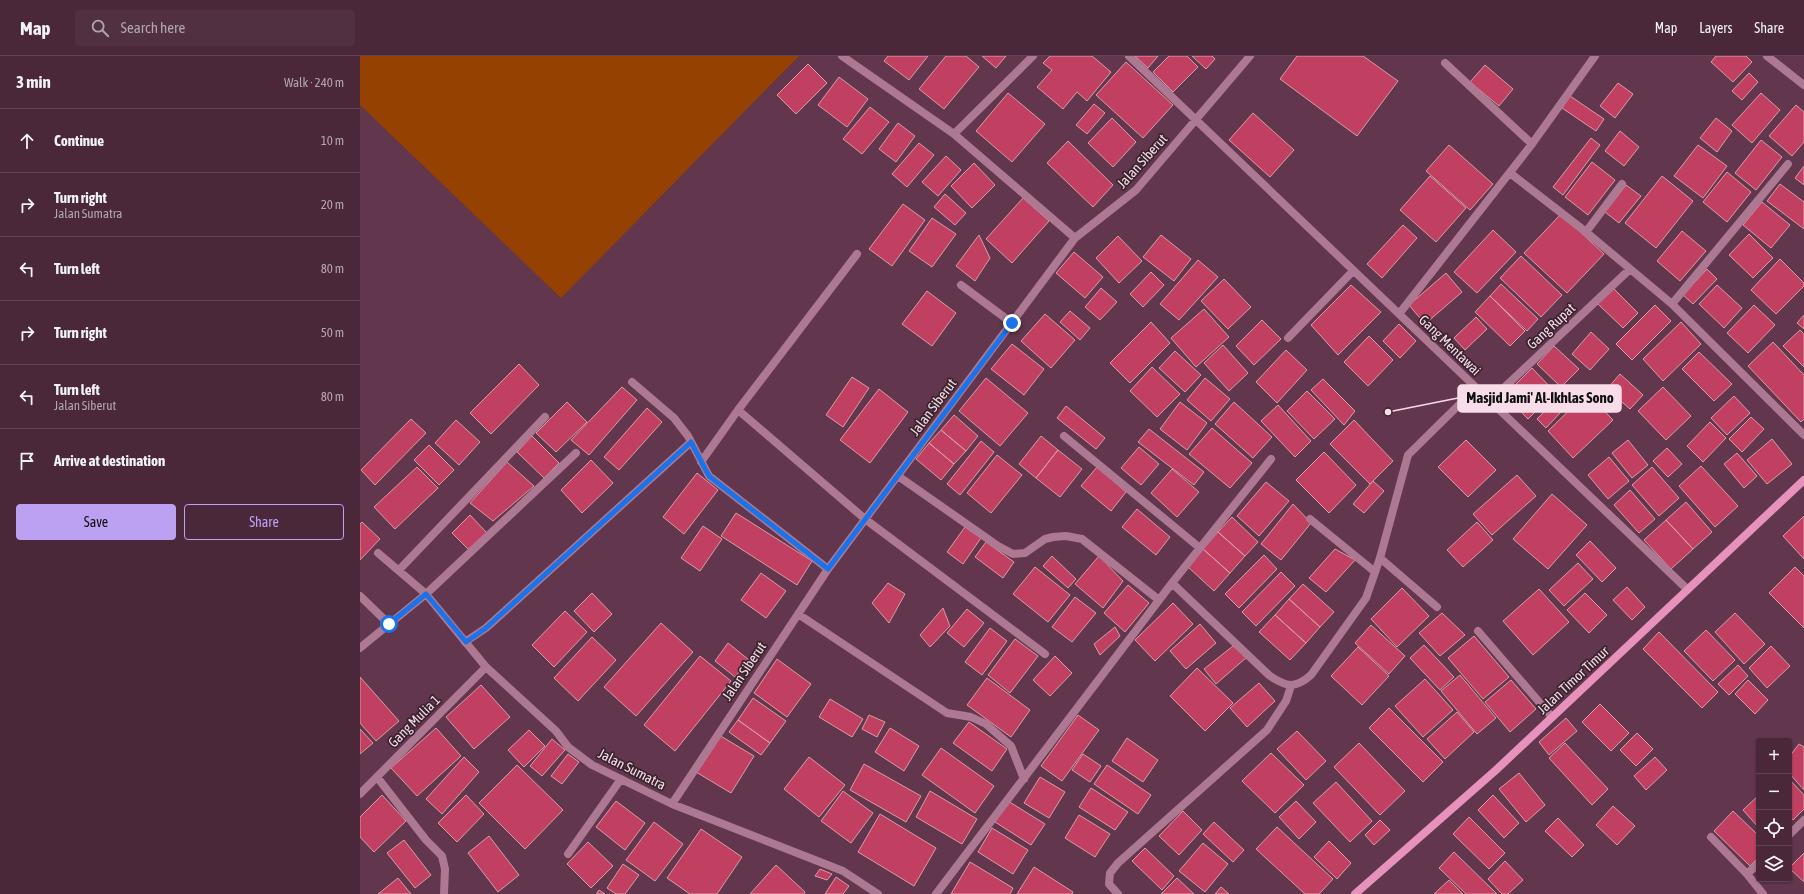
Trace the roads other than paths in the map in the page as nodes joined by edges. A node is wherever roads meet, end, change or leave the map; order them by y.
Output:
1 (842, 56) edge
2 (1034, 56) edge
3 (1129, 56) edge
4 (1250, 56) edge
5 (1595, 56) edge
6 (1767, 56) edge
7 (1445, 63) dead end
8 (1804, 85) edge
9 (1196, 120) junction
10 (954, 134) junction
11 (1532, 144) junction
12 (1788, 164) dead end
13 (1510, 173) junction
14 (1622, 184) dead end
15 (1586, 232) junction
16 (1075, 238) junction
17 (857, 254) dead end
18 (1629, 270) junction
19 (1354, 271) junction
20 (961, 285) dead end
21 (1672, 304) junction
22 (1399, 314) junction
23 (1012, 323) junction
24 (1288, 338) dead end
25 (632, 382) dead end
26 (1476, 388) junction
27 (1490, 401) junction
28 (738, 410) junction
29 (545, 417) dead end
30 (1804, 435) edge
31 (1064, 436) dead end
32 (691, 442) junction
33 (576, 453) dead end
34 (1271, 460) dead end
35 (701, 462) junction
36 (898, 476) junction
37 (1804, 480) edge
38 (865, 519) junction
39 (1310, 519) dead end
40 (1200, 548) junction
41 (378, 553) dead end
42 (1380, 558) junction
43 (828, 569) junction
44 (398, 570) junction
45 (1375, 572) junction
46 (1172, 583) junction
47 (1687, 590) junction
48 (426, 594) junction
49 (360, 596) edge
50 (1159, 600) junction
51 (1437, 607) dead end
52 (798, 614) junction
53 (389, 624) junction
54 (1478, 631) dead end
55 (466, 642) junction
56 (360, 648) edge
57 (1045, 654) dead end
58 (486, 667) junction
59 (1291, 686) junction
60 (1552, 717) junction
61 (377, 777) junction
62 (621, 779) junction
63 (1024, 779) junction
64 (360, 794) edge
65 (672, 804) junction
66 (1804, 820) edge
67 (1792, 831) edge
68 (1711, 837) dead end
69 (568, 854) dead end
70 (1756, 866) edge
71 (1747, 874) junction
72 (444, 894) edge
73 (878, 894) edge
74 (936, 894) edge
75 (1118, 894) edge
76 (1355, 894) edge
77 (1763, 894) edge

1 - 10 street
2 - 10 street
3 - 9 street, Gang Mentawai
4 - 9 street, Jalan Siberut
5 - 11 street
6 - 8 street
7 - 11 street
9 - 16 street, Jalan Siberut
9 - 19 street, Gang Mentawai
10 - 16 street
11 - 13 street
12 - 21 street
13 - 15 street
13 - 22 street
14 - 15 street
15 - 18 street
16 - 23 street, Jalan Siberut
17 - 28 street
18 - 21 street
18 - 27 street, Gang Rupat
19 - 22 street, Gang Mentawai
19 - 24 street
20 - 23 street
21 - 30 street
22 - 26 street, Gang Mentawai
23 - 36 street, Jalan Siberut
25 - 32 street
26 - 27 street, Gang Mentawai
26 - 42 street
27 - 47 street, Gang Mentawai
28 - 35 street
28 - 38 street
29 - 44 street
31 - 40 street
32 - 35 street
32 - 55 street
33 - 48 street
34 - 40 street
35 - 43 street
36 - 38 street, Jalan Siberut
36 - 50 street
37 - 47 street, Jalan Timor Timur
38 - 43 street, Jalan Siberut
38 - 57 street
39 - 45 street
40 - 46 street
41 - 44 street, Jalan Sumatra
42 - 45 street
42 - 51 street
43 - 52 street, Jalan Siberut
44 - 48 street, Jalan Sumatra
45 - 59 street
46 - 50 street
46 - 59 street
47 - 60 street, Jalan Timor Timur
48 - 53 street
48 - 55 street, Jalan Sumatra
49 - 53 street
50 - 63 street
52 - 63 street
52 - 65 street, Jalan Siberut
53 - 56 street
54 - 60 street
55 - 58 street, Jalan Sumatra
58 - 61 street, Gang Mulia 1
58 - 62 street, Jalan Sumatra
59 - 75 street
60 - 76 street, Jalan Timor Timur
61 - 64 street, Gang Mulia 1
61 - 72 street
62 - 65 street, Jalan Sumatra
62 - 69 street
63 - 74 street
65 - 73 street, Jalan Sumatra
66 - 67 street
68 - 71 street
70 - 71 street
71 - 77 street

